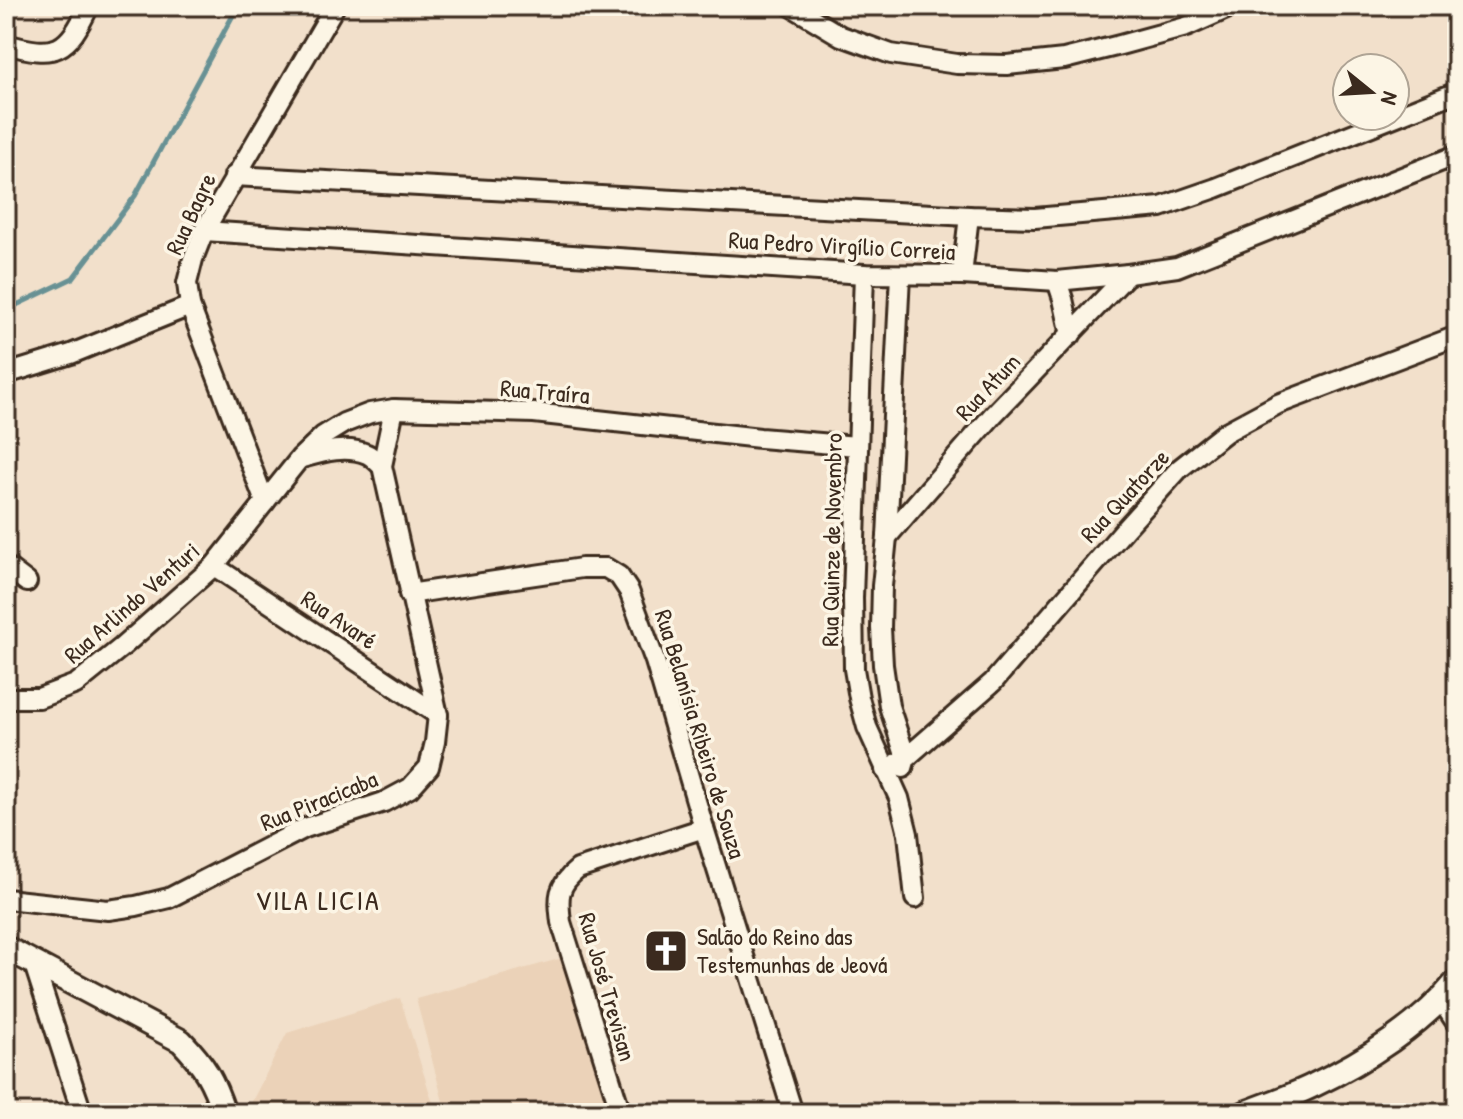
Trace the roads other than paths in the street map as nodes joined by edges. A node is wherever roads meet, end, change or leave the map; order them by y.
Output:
1 (89, 6) edge
2 (335, 6) edge
3 (791, 6) edge
4 (1233, 6) edge
5 (6, 44) edge
6 (1457, 92) edge
7 (1457, 155) edge
8 (234, 176) junction
9 (969, 216) junction
10 (204, 231) junction
11 (864, 274) junction
12 (1128, 274) junction
13 (900, 275) junction
14 (962, 275) junction
15 (1057, 281) junction
16 (190, 306) junction
17 (1071, 335) junction
18 (1457, 336) edge
19 (6, 374) edge
20 (394, 409) junction
21 (857, 446) junction
22 (300, 458) junction
23 (382, 466) junction
24 (265, 502) junction
25 (887, 537) junction
26 (6, 566) edge
27 (214, 566) junction
28 (27, 582) dead end
29 (409, 594) junction
30 (6, 698) edge
31 (438, 715) junction
32 (906, 758) junction
33 (885, 770) junction
34 (899, 798) junction
35 (704, 828) junction
36 (915, 898) dead end
37 (6, 899) edge
38 (6, 948) edge
39 (34, 964) junction
40 (1457, 981) edge
41 (1441, 1000) junction
42 (1457, 1024) edge
43 (82, 1113) edge
44 (224, 1113) edge
45 (621, 1113) edge
46 (793, 1113) edge
47 (1245, 1113) edge

1 - 5 street
2 - 8 street, Rua Bagre
3 - 4 street
6 - 9 street, Rua Pedro Virgílio Correia
7 - 12 street, Rua Pedro Virgílio Correia
8 - 9 street, Rua Pedro Virgílio Correia
8 - 10 street, Rua Bagre
9 - 14 street
10 - 11 street, Rua Pedro Virgílio Correia
10 - 16 street, Rua Bagre
11 - 13 street, Rua Pedro Virgílio Correia
11 - 21 street, Rua Quinze de Novembro
12 - 15 street, Rua Pedro Virgílio Correia
12 - 17 street, Rua Atum
13 - 14 street, Rua Pedro Virgílio Correia
13 - 25 street, Rua Quinze de Novembro
14 - 15 street, Rua Pedro Virgílio Correia
15 - 17 street
16 - 19 street
16 - 24 street, Rua Bagre
17 - 25 street, Rua Atum
18 - 32 street, Rua Quatorze
20 - 21 street, Rua Traíra
20 - 22 street, Rua Traíra
20 - 23 street, Rua Piracicaba
21 - 33 street, Rua Quinze de Novembro
22 - 23 street
22 - 24 street, Rua Traíra
23 - 29 street, Rua Piracicaba
24 - 27 street, Rua Arlindo Venturi
25 - 32 street, Rua Quinze de Novembro
26 - 28 street
27 - 30 street, Rua Arlindo Venturi
27 - 31 street, Rua Avaré
29 - 31 street, Rua Piracicaba
29 - 35 street, Rua Belanísia Ribeiro de Souza
31 - 37 street, Rua Piracicaba
32 - 33 street, Rua Quatorze
32 - 34 street, Rua Quinze de Novembro
33 - 34 street, Rua Quinze de Novembro
34 - 36 street, Rua Quinze de Novembro
35 - 45 street, Rua José Trevisan
35 - 46 street, Rua Belanísia Ribeiro de Souza
38 - 39 street
39 - 43 street
39 - 44 street
40 - 41 street
41 - 42 street
41 - 47 street

